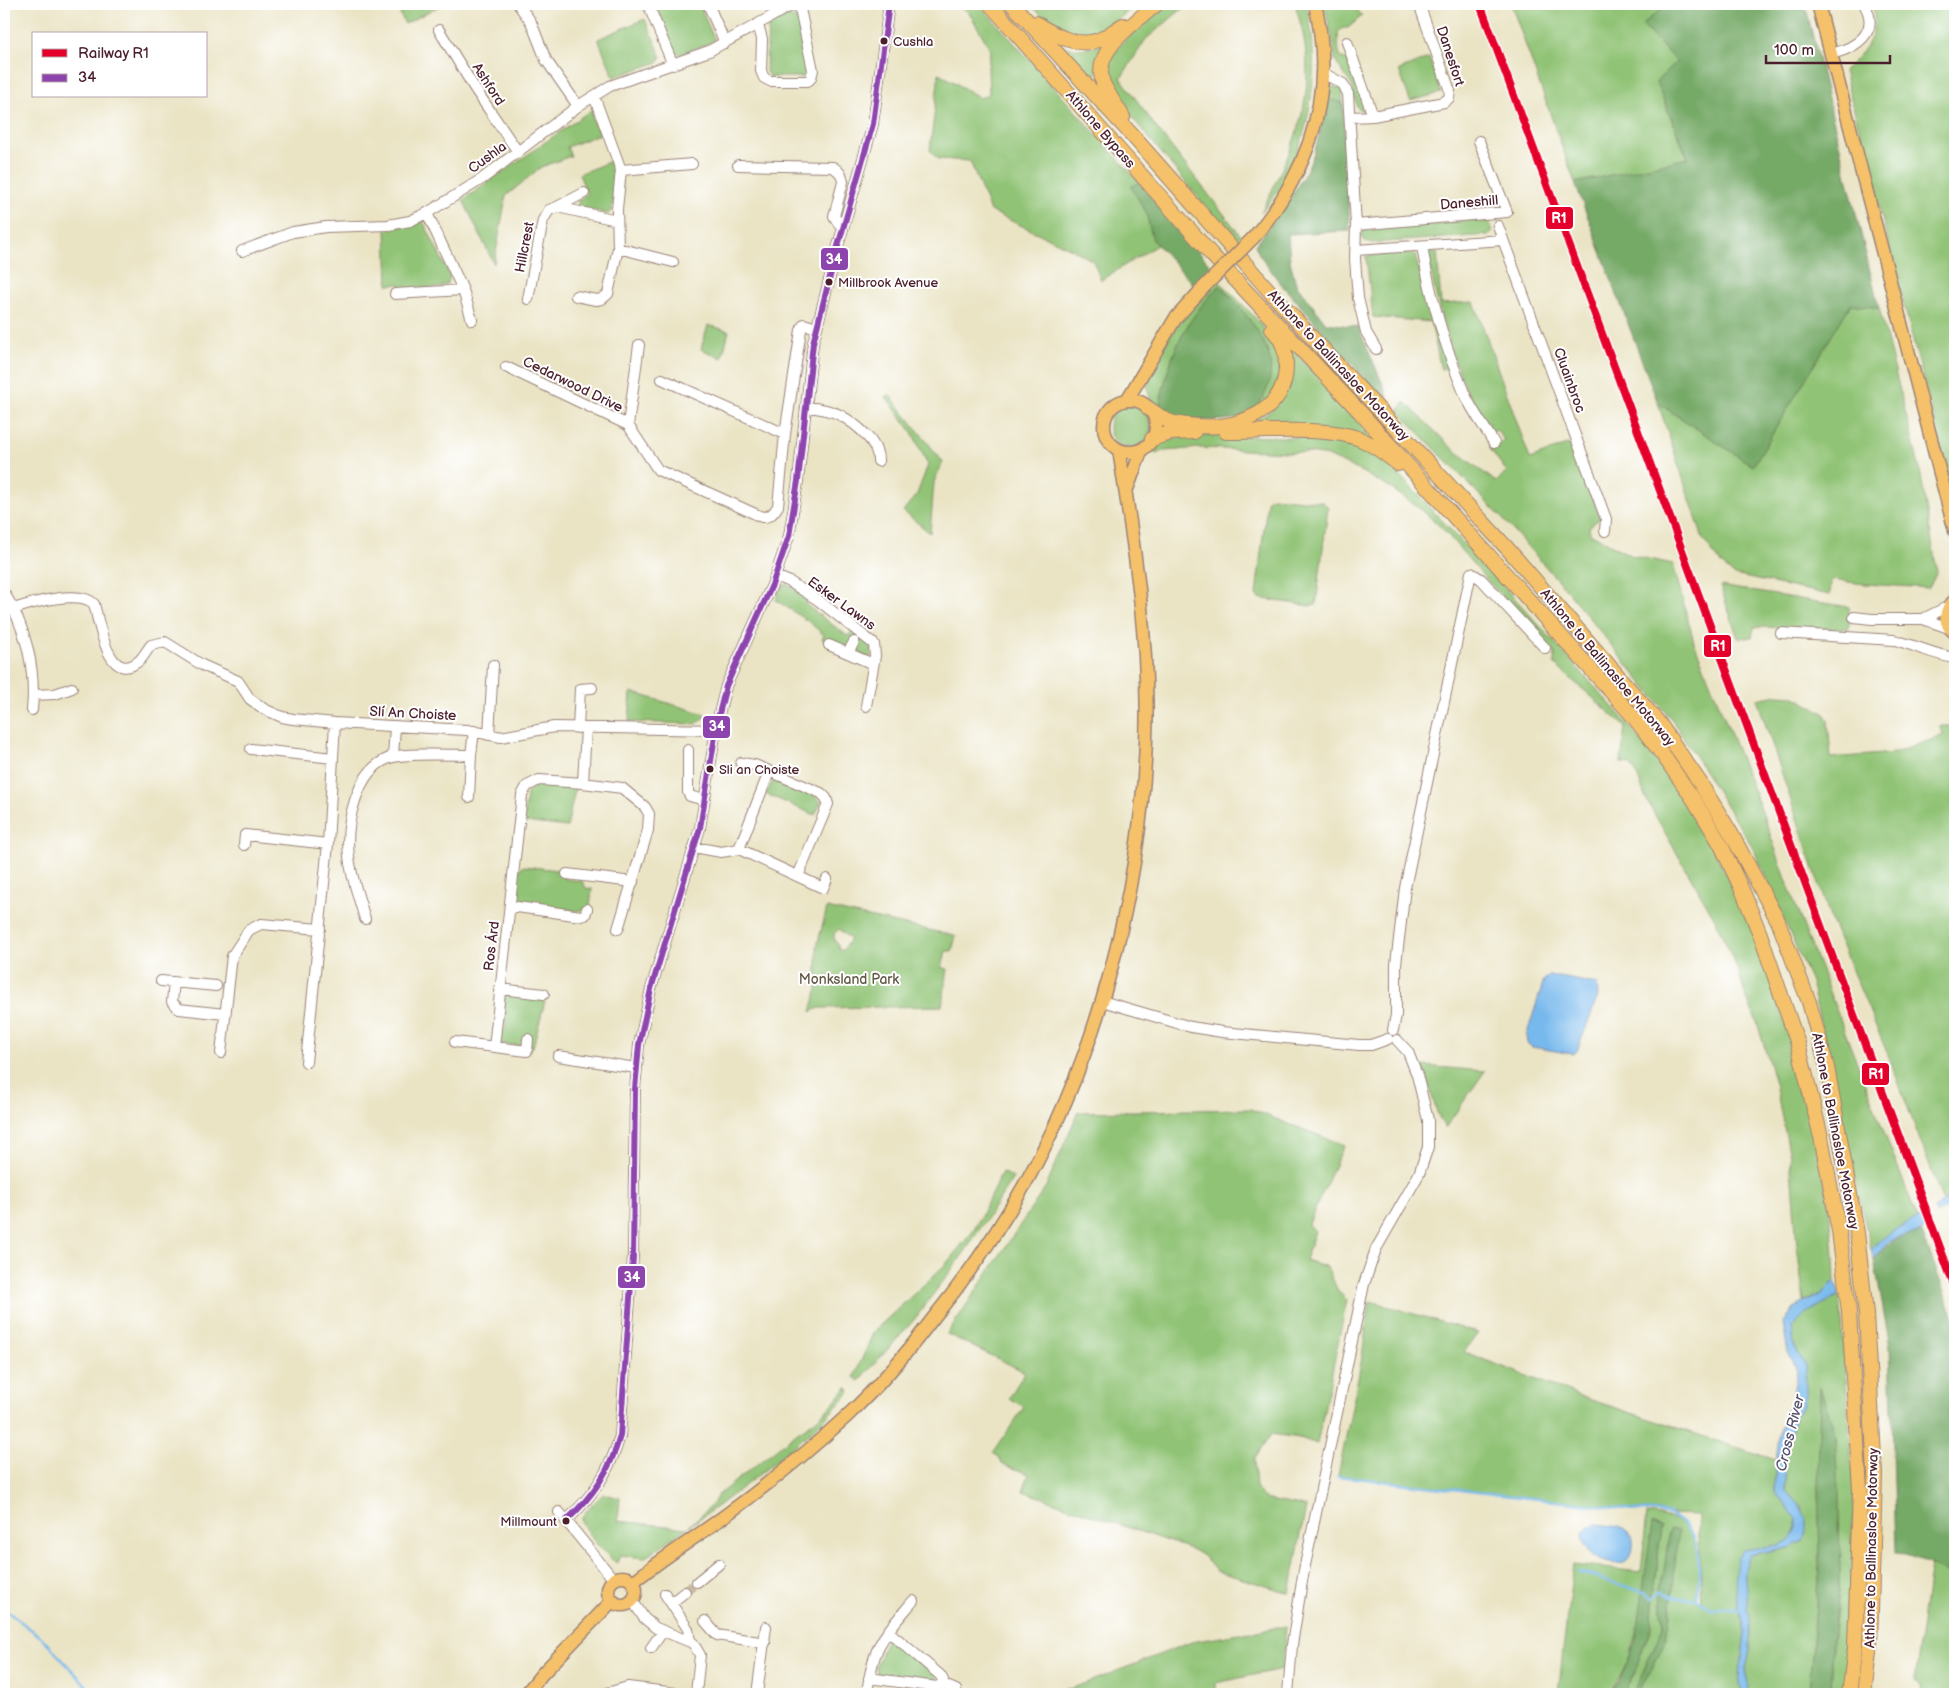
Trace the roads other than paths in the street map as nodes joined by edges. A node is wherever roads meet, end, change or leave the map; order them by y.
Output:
1 (518, 4) edge
2 (648, 4) edge
3 (708, 4) edge
4 (794, 4) edge
5 (799, 4) edge
6 (889, 4) edge
7 (990, 4) edge
8 (1148, 4) edge
9 (1157, 4) edge
10 (1315, 4) edge
11 (1419, 4) edge
12 (1818, 4) edge
13 (1864, 4) edge
14 (1015, 8) edge
15 (758, 24) junction
16 (439, 30) dead end
17 (1347, 42) dead end
18 (725, 43) junction
19 (1831, 54) junction
20 (673, 65) junction
21 (1323, 73) junction
22 (594, 96) junction
23 (578, 106) junction
24 (1373, 116) junction
25 (1351, 117) junction
26 (1132, 135) junction
27 (1479, 141) dead end
28 (518, 152) junction
29 (692, 164) dead end
30 (738, 164) dead end
31 (621, 170) junction
32 (584, 193) dead end
33 (557, 207) junction
34 (427, 213) junction
35 (617, 220) junction
36 (1356, 225) junction
37 (844, 226) junction
38 (1498, 226) dead end
39 (1503, 240) junction
40 (1422, 246) junction
41 (618, 248) junction
42 (1356, 250) junction
43 (242, 251) dead end
44 (1212, 255) junction
45 (673, 262) dead end
46 (463, 290) junction
47 (395, 294) dead end
48 (576, 296) dead end
49 (528, 299) dead end
50 (472, 320) dead end
51 (817, 328) junction
52 (638, 345) dead end
53 (1376, 349) dead end
54 (506, 367) dead end
55 (1146, 369) junction
56 (662, 380) dead end
57 (1127, 400) junction
58 (1146, 406) junction
59 (806, 408) junction
60 (628, 425) junction
61 (785, 434) junction
62 (1152, 439) junction
63 (1494, 443) dead end
64 (1142, 449) junction
65 (1119, 450) junction
66 (878, 462) dead end
67 (1428, 488) junction
68 (1126, 489) junction
69 (1605, 531) dead end
70 (1955, 531) edge
71 (776, 576) junction
72 (4, 593) edge
73 (1953, 601) edge
74 (14, 609) junction
75 (1854, 617) dead end
76 (1865, 618) junction
77 (1923, 619) junction
78 (1952, 631) edge
79 (1781, 633) dead end
80 (1863, 637) junction
81 (854, 642) dead end
82 (829, 645) dead end
83 (1545, 648) dead end
84 (848, 654) junction
85 (1955, 658) edge
86 (873, 664) junction
87 (493, 665) dead end
88 (72, 688) dead end
89 (592, 688) dead end
90 (33, 695) junction
91 (866, 706) dead end
92 (32, 710) dead end
93 (335, 723) junction
94 (395, 726) junction
95 (582, 728) junction
96 (716, 730) junction
97 (474, 731) junction
98 (488, 735) junction
99 (251, 749) dead end
100 (688, 750) dead end
101 (471, 755) junction
102 (393, 757) junction
103 (333, 758) junction
104 (740, 763) dead end
105 (770, 772) junction
106 (583, 783) junction
107 (469, 797) dead end
108 (704, 800) junction
109 (328, 844) junction
110 (244, 845) dead end
111 (694, 848) junction
112 (739, 849) junction
113 (567, 874) dead end
114 (798, 876) junction
115 (827, 879) dead end
116 (633, 882) junction
117 (510, 906) junction
118 (587, 909) dead end
119 (365, 919) dead end
120 (320, 929) junction
121 (618, 929) dead end
122 (161, 980) dead end
123 (174, 982) junction
124 (216, 986) dead end
125 (500, 989) junction
126 (544, 994) dead end
127 (1102, 1001) junction
128 (225, 1014) junction
129 (1392, 1037) junction
130 (528, 1039) dead end
131 (455, 1042) dead end
132 (494, 1047) junction
133 (221, 1053) dead end
134 (558, 1056) dead end
135 (306, 1062) dead end
136 (636, 1068) junction
137 (559, 1512) dead end
138 (566, 1521) junction
139 (719, 1564) dead end
140 (614, 1580) junction
141 (633, 1582) junction
142 (697, 1582) tunnel mouth
143 (685, 1592) tunnel mouth
144 (613, 1600) junction
145 (632, 1600) junction
146 (913, 1601) dead end
147 (705, 1621) dead end
148 (766, 1627) dead end
149 (663, 1631) junction
150 (888, 1631) junction
151 (690, 1642) junction
152 (765, 1642) junction
153 (651, 1648) dead end
154 (869, 1678) junction
155 (942, 1684) junction
156 (956, 1690) dead end
157 (526, 1694) edge
158 (604, 1694) edge
159 (683, 1694) edge
160 (696, 1694) edge
161 (757, 1694) edge
162 (867, 1694) edge
163 (1288, 1694) edge
164 (1849, 1694) edge
165 (1864, 1694) edge

1 - 23 street
2 - 20 street
3 - 18 street
4 - 15 street, Cushla
5 - 15 street
6 - 37 street
7 - 44 highway, Athlone Bypass
8 - 14 highway
9 - 26 highway
10 - 21 main road
11 - 24 street, Danesfort
12 - 19 main road
13 - 19 street
14 - 26 highway, Athlone to Ballinasloe Motorway
15 - 18 street, Cushla
16 - 28 street, Ashford
17 - 24 street
18 - 20 street, Cushla
19 - 70 main road
20 - 22 street, Cushla
21 - 25 street
21 - 55 main road, bridge
22 - 23 street, Cushla
22 - 31 street
23 - 28 street, Cushla
24 - 25 street, Danesfort
25 - 36 street
26 - 165 highway, Athlone to Ballinasloe Motorway
27 - 36 street, Daneshill
28 - 34 street, Cushla
29 - 31 street
30 - 37 street
31 - 35 street
32 - 33 street, Hillcrest
33 - 35 street
33 - 49 street, Hillcrest
34 - 43 street, Cushla
34 - 46 street
35 - 41 street
36 - 42 street
37 - 51 street
38 - 39 street, Cluainbroc
39 - 40 street
39 - 69 street, Cluainbroc
40 - 42 street
40 - 63 street
41 - 45 street
41 - 48 street
42 - 53 street
44 - 58 highway
44 - 67 highway, Athlone to Ballinasloe Motorway
46 - 47 street
46 - 50 street
51 - 59 street
51 - 61 street
52 - 60 street, Cedarwood Drive
54 - 60 street, Cedarwood Drive
55 - 57 main road
55 - 58 main road
56 - 61 street
57 - 58 main road
57 - 65 main road
58 - 62 main road
59 - 66 street
59 - 71 street
60 - 61 street, Cedarwood Drive
62 - 64 main road
62 - 67 highway
64 - 65 main road
64 - 68 main road
65 - 68 main road
67 - 164 highway, Athlone to Ballinasloe Motorway
68 - 127 main road
71 - 86 street, Esker Lawns
71 - 96 street
72 - 74 street
73 - 77 street
73 - 78 main road
74 - 90 street
74 - 93 street, Slí An Choiste
75 - 76 street
76 - 77 street
76 - 80 street
77 - 78 street
79 - 80 street
80 - 85 street
81 - 84 street, Esker Lawns
82 - 84 street
83 - 129 street
84 - 86 street
86 - 91 street, Esker Lawns
87 - 98 street
88 - 90 street
89 - 95 street
90 - 92 street
93 - 94 street, Slí An Choiste
93 - 103 street
94 - 97 street, Slí An Choiste
94 - 102 street
95 - 96 street, Slí An Choiste
95 - 98 street, Slí An Choiste
95 - 106 street
96 - 108 street
97 - 98 street, Slí An Choiste
97 - 101 street
99 - 103 street
100 - 108 street
101 - 102 street
101 - 107 street
102 - 119 street
103 - 109 street
104 - 105 street
105 - 112 street
105 - 114 street
106 - 116 street
106 - 117 street, Ros Árd
108 - 111 street
109 - 110 street
109 - 120 street
111 - 112 street
111 - 136 street
112 - 114 street
113 - 116 street
114 - 115 street
116 - 121 street
117 - 118 street, Ros Árd
117 - 125 street, Ros Árd
120 - 128 street
120 - 135 street
122 - 123 street
123 - 124 street
123 - 128 street
125 - 126 street, Ros Árd
125 - 132 street, Ros Árd
127 - 129 street
127 - 141 main road
128 - 133 street
129 - 163 street
130 - 132 street
131 - 132 street
134 - 136 street
136 - 138 street
137 - 138 street
138 - 140 street
139 - 142 street
140 - 141 main road
140 - 144 main road
141 - 145 main road
143 - 151 street
144 - 145 main road
144 - 157 main road
145 - 149 street
146 - 150 street
147 - 152 street
148 - 152 street
149 - 151 street
149 - 153 street
150 - 154 street
150 - 155 street
151 - 160 street
152 - 161 street
154 - 155 street
154 - 162 street
155 - 156 street
158 - 159 street

